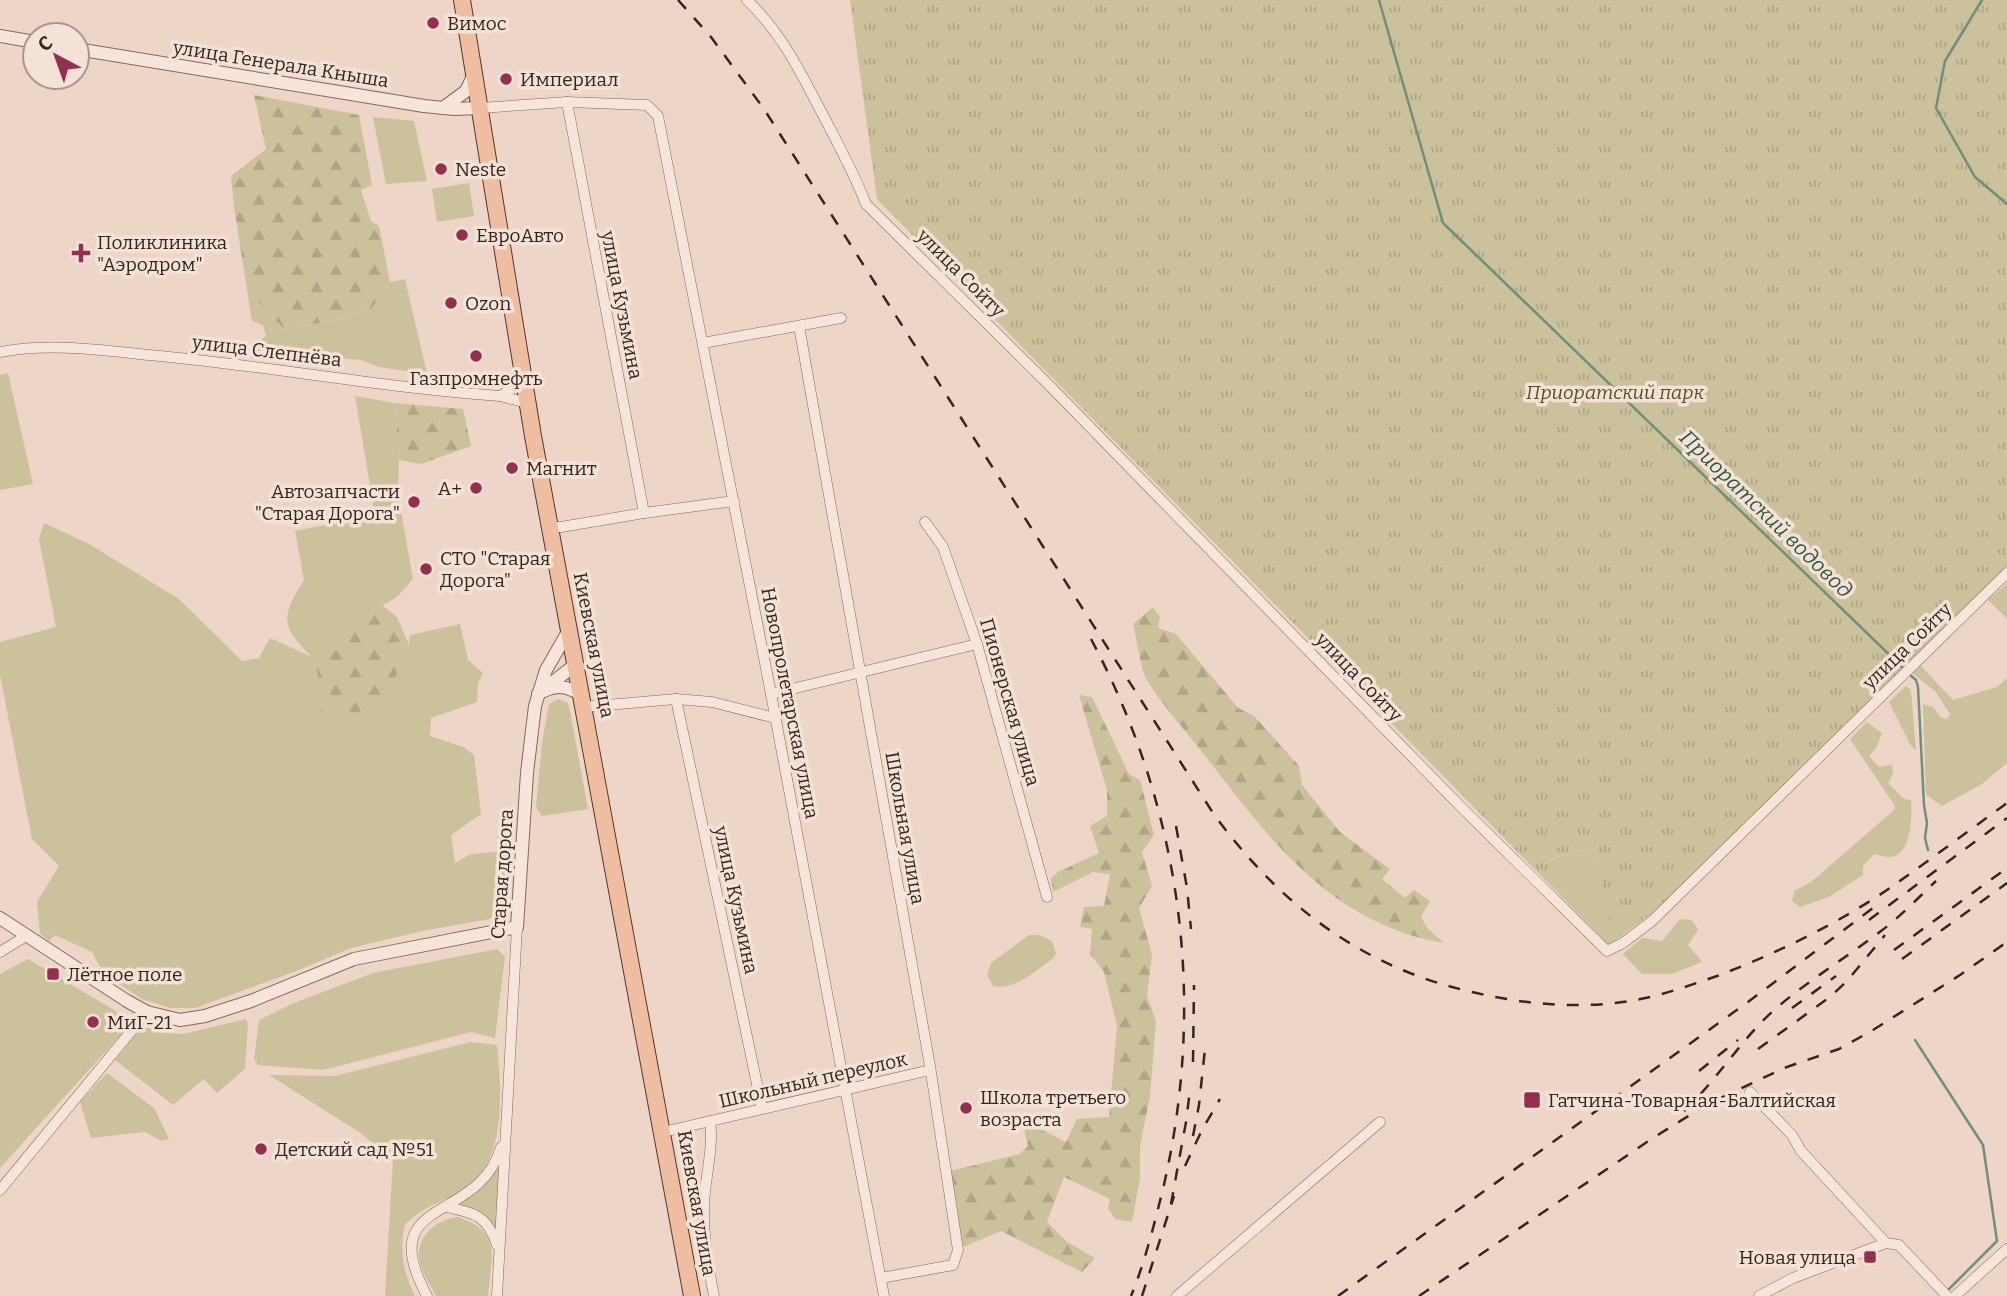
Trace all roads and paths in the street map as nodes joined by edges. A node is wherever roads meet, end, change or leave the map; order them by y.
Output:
1 (462, 0) edge
2 (747, 0) edge
3 (0, 36) edge
4 (21, 40) edge
5 (91, 51) edge
6 (474, 74) junction
7 (567, 103) junction
8 (442, 108) junction
9 (480, 108) junction
10 (841, 318) dead end
11 (799, 326) junction
12 (703, 343) junction
13 (0, 352) edge
14 (523, 376) junction
15 (500, 396) junction
16 (528, 403) junction
17 (734, 501) junction
18 (644, 513) junction
19 (925, 522) dead end
20 (551, 527) junction
21 (2007, 573) edge
22 (569, 630) junction
23 (977, 644) junction
24 (576, 664) junction
25 (546, 670) junction
26 (859, 674) junction
27 (771, 694) junction
28 (538, 695) junction
29 (676, 699) junction
30 (583, 701) junction
31 (775, 718) junction
32 (1047, 897) dead end
33 (0, 918) edge
34 (517, 927) junction
35 (26, 936) junction
36 (0, 951) edge
37 (148, 1012) junction
38 (930, 1070) junction
39 (844, 1090) junction
40 (1750, 1092) dead end
41 (762, 1108) junction
42 (710, 1122) junction
43 (1380, 1122) dead end
44 (506, 1129) junction
45 (663, 1132) junction
46 (0, 1190) edge
47 (446, 1207) junction
48 (1886, 1243) junction
49 (2007, 1249) edge
50 (500, 1252) junction
51 (881, 1279) junction
52 (426, 1296) edge
53 (498, 1296) edge
54 (692, 1296) edge
55 (714, 1296) edge
56 (884, 1296) edge
57 (1177, 1296) edge
58 (1759, 1296) edge
59 (1947, 1296) edge
60 (1955, 1296) edge

1 - 6 main road, Киевская улица
2 - 21 street, улица Сойту
3 - 4 street
5 - 8 street, улица Генерала Кныша
6 - 8 street
6 - 9 main road, Киевская улица
7 - 9 street
7 - 12 street, Новопролетарская улица
7 - 18 street, улица Кузьмина
8 - 9 street, улица Генерала Кныша
9 - 14 main road, Киевская улица
10 - 11 street
11 - 12 street
11 - 26 street, Школьная улица
12 - 17 street, Новопролетарская улица
13 - 15 street, улица Слепнёва
14 - 15 street
14 - 16 main road, Киевская улица
15 - 16 street, улица Слепнёва
16 - 20 main road, Киевская улица
17 - 18 street
17 - 27 street, Новопролетарская улица
18 - 20 street
19 - 23 street, Пионерская улица
20 - 22 main road, Киевская улица
22 - 24 main road, Киевская улица
22 - 25 street, Старая дорога
23 - 26 street
23 - 32 street, Пионерская улица
24 - 25 street
24 - 28 street
24 - 30 main road, Киевская улица
25 - 28 street, Старая дорога
26 - 27 street
26 - 38 street, Школьная улица
27 - 31 street, Новопролетарская улица
28 - 30 street
28 - 34 street, Старая дорога
29 - 30 street
29 - 31 street
29 - 41 street, улица Кузьмина
30 - 45 main road, Киевская улица
31 - 39 street, Новопролетарская улица
33 - 35 street
34 - 37 street
34 - 44 street, Старая дорога
35 - 36 street
35 - 37 street
37 - 46 street
38 - 39 street, Школьный переулок
38 - 51 street, Школьная улица
39 - 41 street, Школьный переулок
39 - 51 street, Новопролетарская улица
40 - 48 street
41 - 42 street, Школьный переулок
42 - 45 street, Школьный переулок
42 - 55 street, Киевская улица
43 - 57 street
44 - 47 street, Старая дорога
44 - 50 street, Старая дорога
45 - 54 main road, Киевская улица
47 - 50 street, Старая дорога
47 - 52 street, Старая дорога
48 - 58 street
48 - 59 street
49 - 60 street
50 - 53 street, Старая дорога
51 - 56 street, Новопролетарская улица

